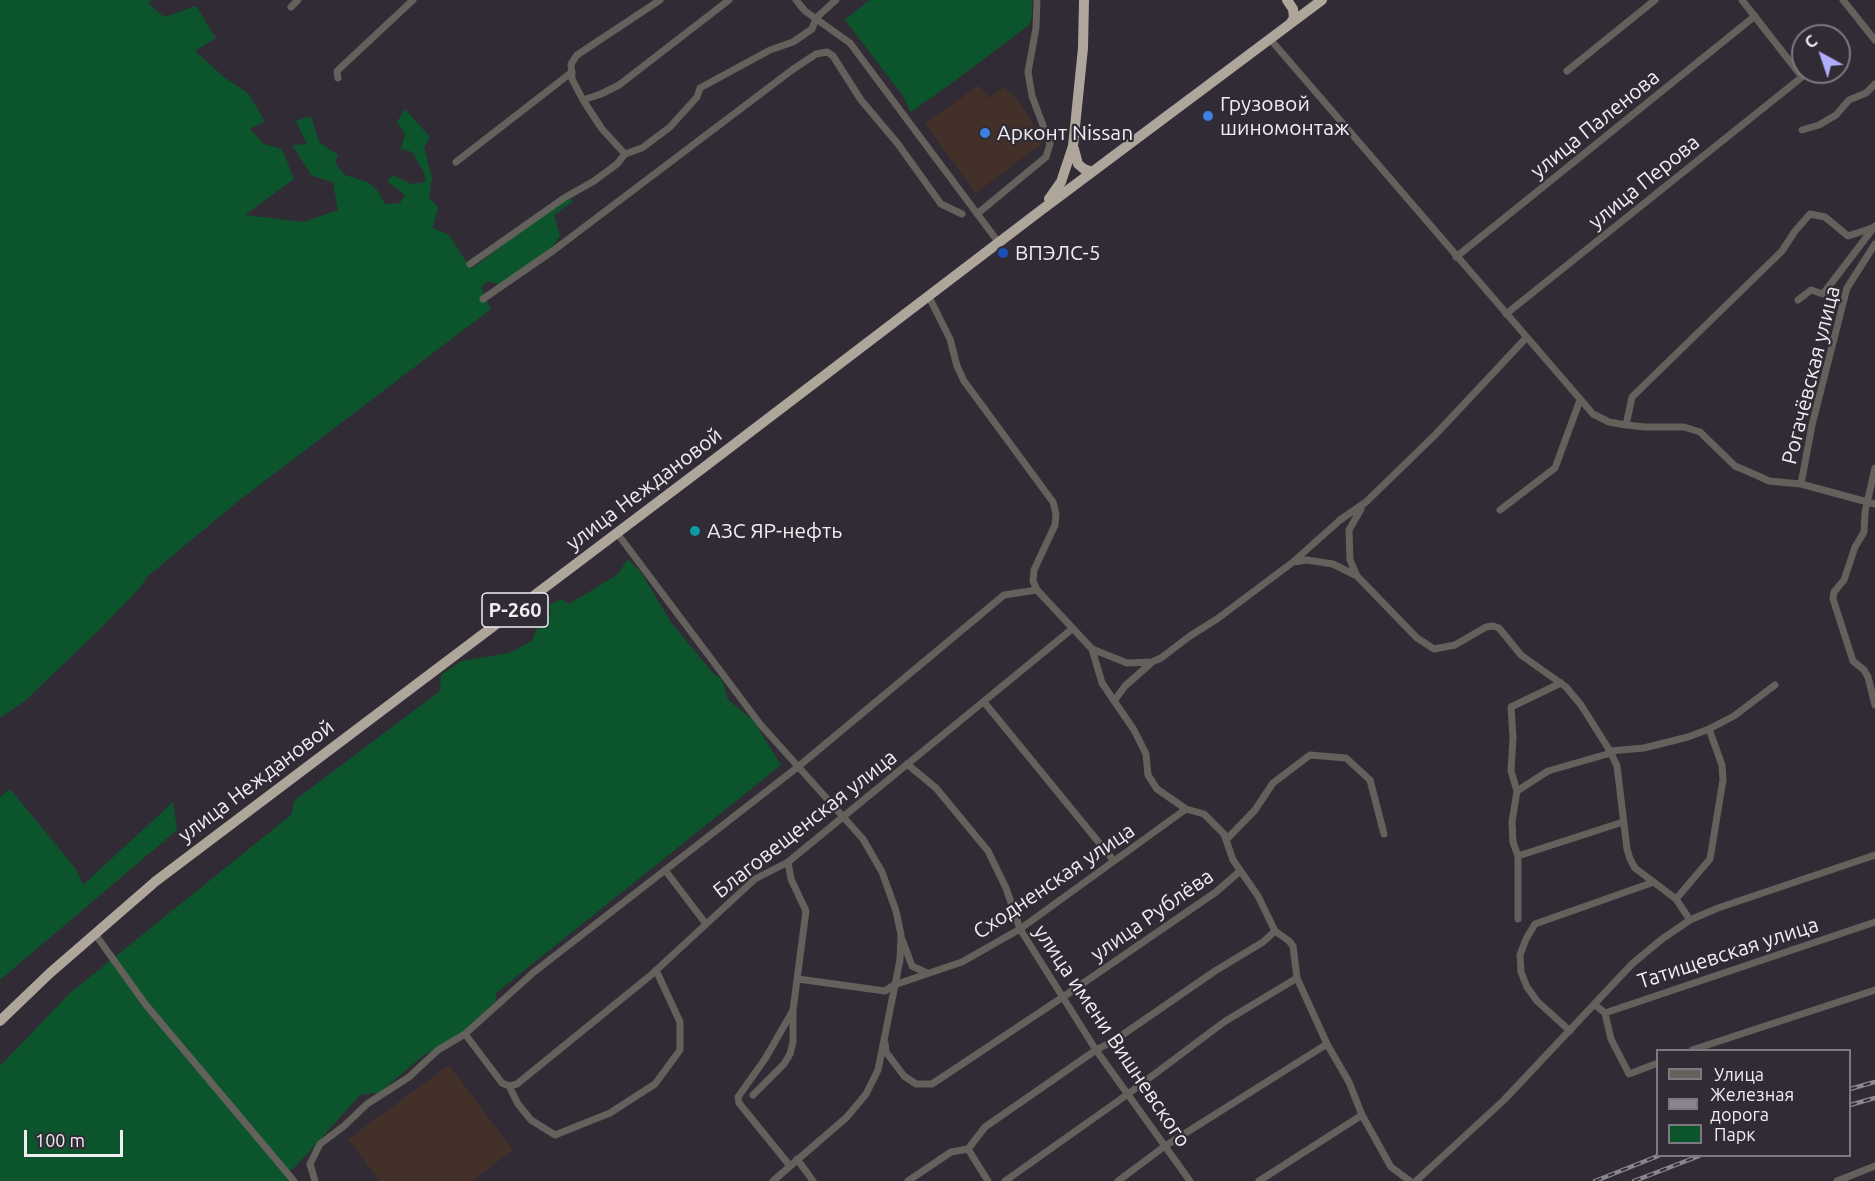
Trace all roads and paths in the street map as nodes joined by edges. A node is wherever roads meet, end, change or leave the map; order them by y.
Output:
1 (298, 0) edge
2 (413, 0) edge
3 (660, 0) edge
4 (729, 0) edge
5 (796, 0) edge
6 (836, 0) edge
7 (1037, 0) edge
8 (1084, 0) edge
9 (1287, 0) edge
10 (1322, 0) edge
11 (1655, 0) edge
12 (1742, 0) edge
13 (1843, 0) edge
14 (291, 7) dead end
15 (1755, 16) junction
16 (816, 18) junction
17 (1290, 25) junction
18 (1270, 39) junction
19 (1875, 40) edge
20 (1567, 71) dead end
21 (572, 72) junction
22 (338, 78) dead end
23 (1875, 84) edge
24 (583, 100) junction
25 (1802, 130) dead end
26 (1073, 146) junction
27 (625, 154) junction
28 (456, 162) dead end
29 (1092, 172) junction
30 (1040, 211) junction
31 (962, 214) dead end
32 (977, 214) junction
33 (1875, 227) edge
34 (999, 243) junction
35 (1875, 244) edge
36 (1456, 257) junction
37 (470, 264) dead end
38 (929, 297) junction
39 (483, 299) dead end
40 (1798, 300) dead end
41 (1506, 314) junction
42 (1526, 338) junction
43 (1580, 400) junction
44 (1626, 425) junction
45 (1875, 468) edge
46 (1800, 484) junction
47 (1366, 502) junction
48 (1871, 504) edge
49 (1500, 510) dead end
50 (616, 533) junction
51 (1293, 562) junction
52 (1357, 576) junction
53 (1037, 590) junction
54 (1072, 629) junction
55 (1092, 649) junction
56 (1152, 662) junction
57 (1127, 663) junction
58 (1132, 680) junction
59 (1561, 683) junction
60 (1775, 686) dead end
61 (1114, 701) junction
62 (984, 702) junction
63 (1875, 703) edge
64 (1709, 729) junction
65 (1610, 752) junction
66 (907, 765) junction
67 (799, 766) junction
68 (1517, 791) junction
69 (1186, 809) junction
70 (844, 816) junction
71 (1623, 822) junction
72 (1384, 834) dead end
73 (1226, 840) junction
74 (1875, 855) edge
75 (1518, 856) junction
76 (1114, 861) junction
77 (788, 862) junction
78 (665, 870) junction
79 (1240, 871) junction
80 (1654, 882) junction
81 (1676, 899) junction
82 (1518, 919) dead end
83 (1690, 920) junction
84 (1875, 922) edge
85 (706, 924) junction
86 (1020, 929) junction
87 (1275, 931) junction
88 (95, 934) junction
89 (901, 935) junction
90 (656, 970) junction
91 (927, 972) junction
92 (1297, 978) junction
93 (798, 979) junction
94 (894, 985) junction
95 (1875, 990) edge
96 (1063, 997) junction
97 (1594, 1004) junction
98 (794, 1010) junction
99 (1605, 1012) junction
100 (0, 1021) edge
101 (784, 1028) junction
102 (794, 1029) junction
103 (1570, 1031) junction
104 (465, 1034) junction
105 (884, 1038) junction
106 (1327, 1044) junction
107 (1695, 1049) edge
108 (1096, 1050) junction
109 (1656, 1064) edge
110 (506, 1085) junction
111 (1128, 1094) junction
112 (753, 1095) dead end
113 (1362, 1115) junction
114 (1165, 1146) junction
115 (968, 1149) junction
116 (797, 1160) junction
117 (790, 1166) junction
118 (1875, 1166) edge
119 (294, 1181) edge
120 (315, 1181) edge
121 (774, 1181) edge
122 (813, 1181) edge
123 (908, 1181) edge
124 (988, 1181) edge
125 (1005, 1181) edge
126 (1118, 1181) edge
127 (1190, 1181) edge
128 (1259, 1181) edge
129 (1410, 1181) edge
130 (1416, 1181) edge
131 (1837, 1181) edge

1 - 14 street
2 - 22 street
3 - 21 street
4 - 24 street
5 - 16 street
6 - 16 street
7 - 32 street
8 - 26 highway
9 - 17 highway
10 - 17 highway, улица Неждановой / Р-260
11 - 20 street
12 - 15 street
13 - 19 street
15 - 36 street, улица Паленова
15 - 41 street, улица Перова
16 - 27 street
16 - 32 street
17 - 18 highway, улица Неждановой / Р-260
18 - 29 highway, улица Неждановой / Р-260
18 - 36 street
21 - 24 street
21 - 28 street
23 - 25 street
24 - 27 street
26 - 29 highway
26 - 30 highway
27 - 37 street
29 - 30 highway, улица Неждановой / Р-260
30 - 34 highway, улица Неждановой / Р-260
31 - 39 street
32 - 34 street
33 - 40 street
33 - 44 street
34 - 38 highway, улица Неждановой / Р-260
35 - 46 street, Рогачёвская улица
36 - 41 street
38 - 50 highway, улица Неждановой / Р-260
38 - 53 street
41 - 42 street
42 - 43 street
42 - 47 street
43 - 44 street
43 - 49 street
44 - 46 street
45 - 48 street
46 - 48 street
47 - 51 street
47 - 52 street
48 - 63 street
50 - 67 street
50 - 88 highway, улица Неждановой / Р-260
51 - 52 street
51 - 56 street
52 - 59 street
53 - 54 street
53 - 67 street
54 - 55 street
54 - 62 street, Благовещенская улица
55 - 57 street
55 - 61 street
56 - 57 street
56 - 58 street
57 - 58 street
58 - 61 street
59 - 65 street
59 - 68 street
60 - 64 street
61 - 69 street
62 - 66 street, Благовещенская улица
62 - 76 street
64 - 65 street
64 - 81 street
65 - 68 street
65 - 71 street
66 - 70 street, Благовещенская улица
66 - 86 street, улица имени Вишневского
67 - 70 street
67 - 78 street
68 - 75 street
69 - 73 street
69 - 76 street, Сходненская улица
70 - 77 street, Благовещенская улица
70 - 89 street
71 - 75 street
71 - 80 street
72 - 73 street
73 - 79 street
74 - 83 street
75 - 82 street
76 - 86 street, Сходненская улица
77 - 85 street, Благовещенская улица
77 - 93 street
78 - 85 street
78 - 104 street
79 - 87 street
79 - 96 street, улица Рублёва
80 - 81 street
80 - 103 street
81 - 83 street
83 - 97 street
84 - 99 street, Татищевская улица
85 - 90 street, Благовещенская улица
86 - 91 street, Сходненская улица
86 - 96 street, улица имени Вишневского
87 - 92 street
87 - 108 street
88 - 100 highway, улица Неждановой / Р-260
88 - 119 street
89 - 91 street
89 - 94 street
90 - 110 street, Благовещенская улица
90 - 110 street
91 - 94 street, Сходненская улица
92 - 106 street
92 - 111 street
93 - 94 street, Сходненская улица
93 - 98 street
94 - 105 street
95 - 107 street
96 - 105 street, улица Рублёва
96 - 108 street, улица имени Вишневского
97 - 99 street
97 - 103 street
98 - 101 street
98 - 102 street
99 - 109 street
101 - 102 street
101 - 117 street
102 - 112 street
103 - 130 street
104 - 110 street
104 - 120 street
105 - 116 street
106 - 113 street
106 - 114 street
108 - 111 street, улица имени Вишневского
108 - 115 street
111 - 114 street, улица имени Вишневского
111 - 125 street
113 - 128 street
113 - 129 street
114 - 126 street
114 - 127 street, улица имени Вишневского
115 - 123 street
115 - 124 street
116 - 117 street
116 - 122 street
117 - 121 street
118 - 131 street

